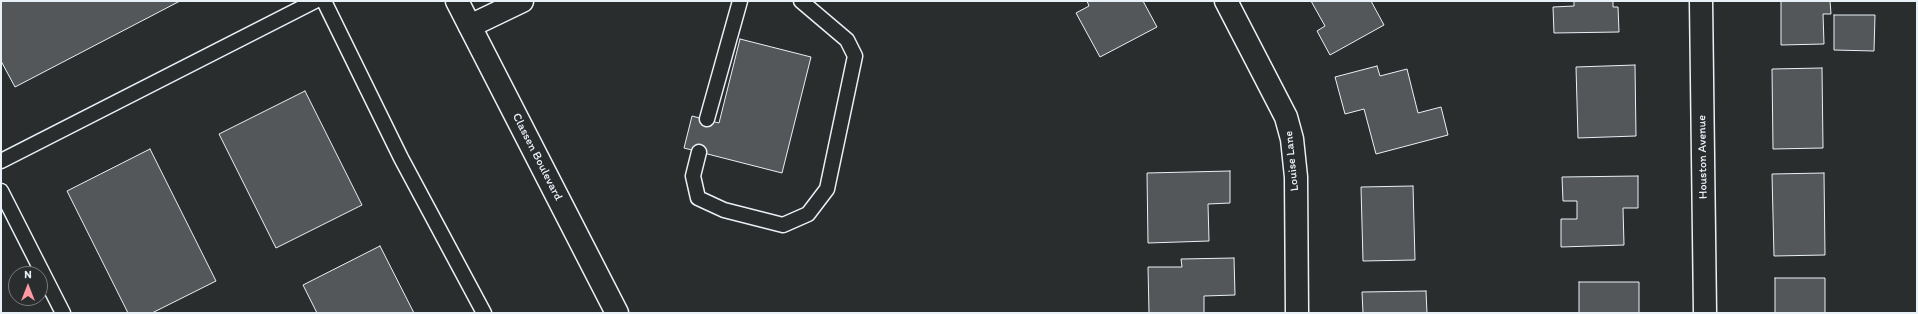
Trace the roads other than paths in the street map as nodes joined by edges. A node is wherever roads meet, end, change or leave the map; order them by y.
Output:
1 (315, 1) edge
2 (324, 1) edge
3 (457, 1) edge
4 (522, 1) edge
5 (740, 1) edge
6 (801, 1) edge
7 (1226, 1) edge
8 (1701, 1) edge
9 (470, 26) junction
10 (707, 120) dead end
11 (699, 152) dead end
12 (1, 161) edge
13 (1, 191) edge
14 (63, 313) edge
15 (484, 313) edge
16 (617, 313) edge
17 (1297, 313) edge
18 (1705, 313) edge

1 - 12 lane
2 - 15 lane
3 - 9 street, Classen Boulevard
4 - 9 street
5 - 10 lane
6 - 11 lane
7 - 17 street, Louise Lane
8 - 18 street, Houston Avenue
9 - 16 street, Classen Boulevard
13 - 14 lane

